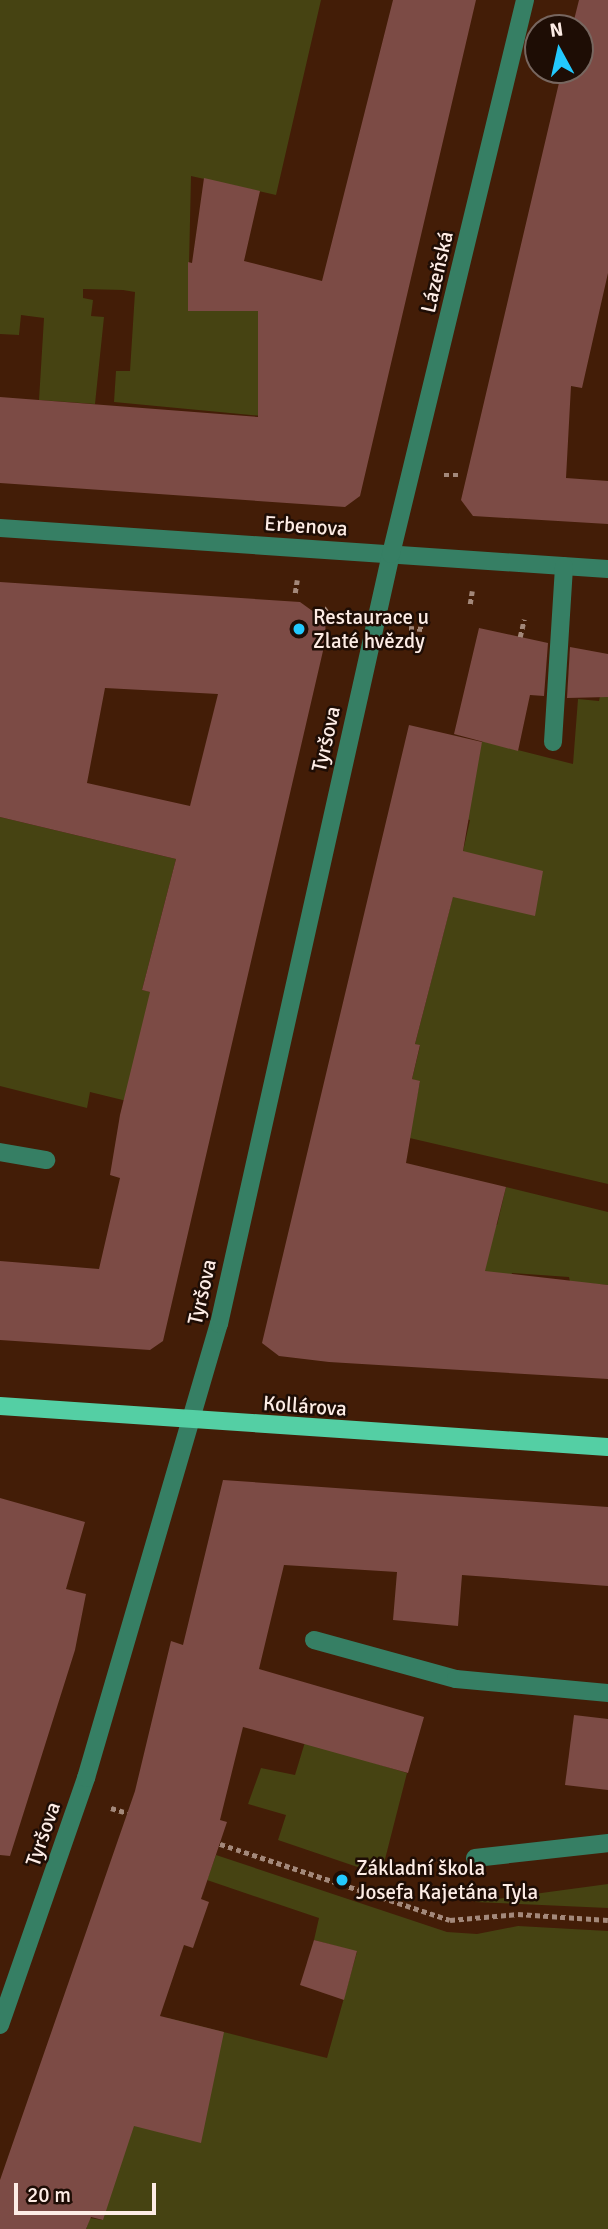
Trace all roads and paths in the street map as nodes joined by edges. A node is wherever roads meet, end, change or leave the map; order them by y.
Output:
1 (525, 0) edge
2 (0, 528) edge
3 (391, 554) junction
4 (564, 566) junction
5 (608, 569) edge
6 (327, 608) dead end
7 (319, 614) dead end
8 (553, 742) dead end
9 (0, 1152) edge
10 (46, 1160) dead end
11 (0, 1406) edge
12 (191, 1420) junction
13 (608, 1447) edge
14 (314, 1640) dead end
15 (608, 1693) edge
16 (107, 1807) dead end
17 (127, 1813) dead end
18 (220, 1843) dead end
19 (608, 1843) edge
20 (475, 1858) dead end
21 (608, 1920) edge
22 (0, 2025) edge

1 - 3 street, Lázeňská
2 - 3 street, Erbenova
3 - 4 street, Erbenova
3 - 12 street, Tyršova
4 - 5 street, Erbenova
4 - 8 street
6 - 7 path
9 - 10 street
11 - 12 main road, Kollárova
12 - 13 main road, Kollárova
12 - 22 street, Tyršova
14 - 15 street
16 - 17 path
18 - 21 path
19 - 20 street

